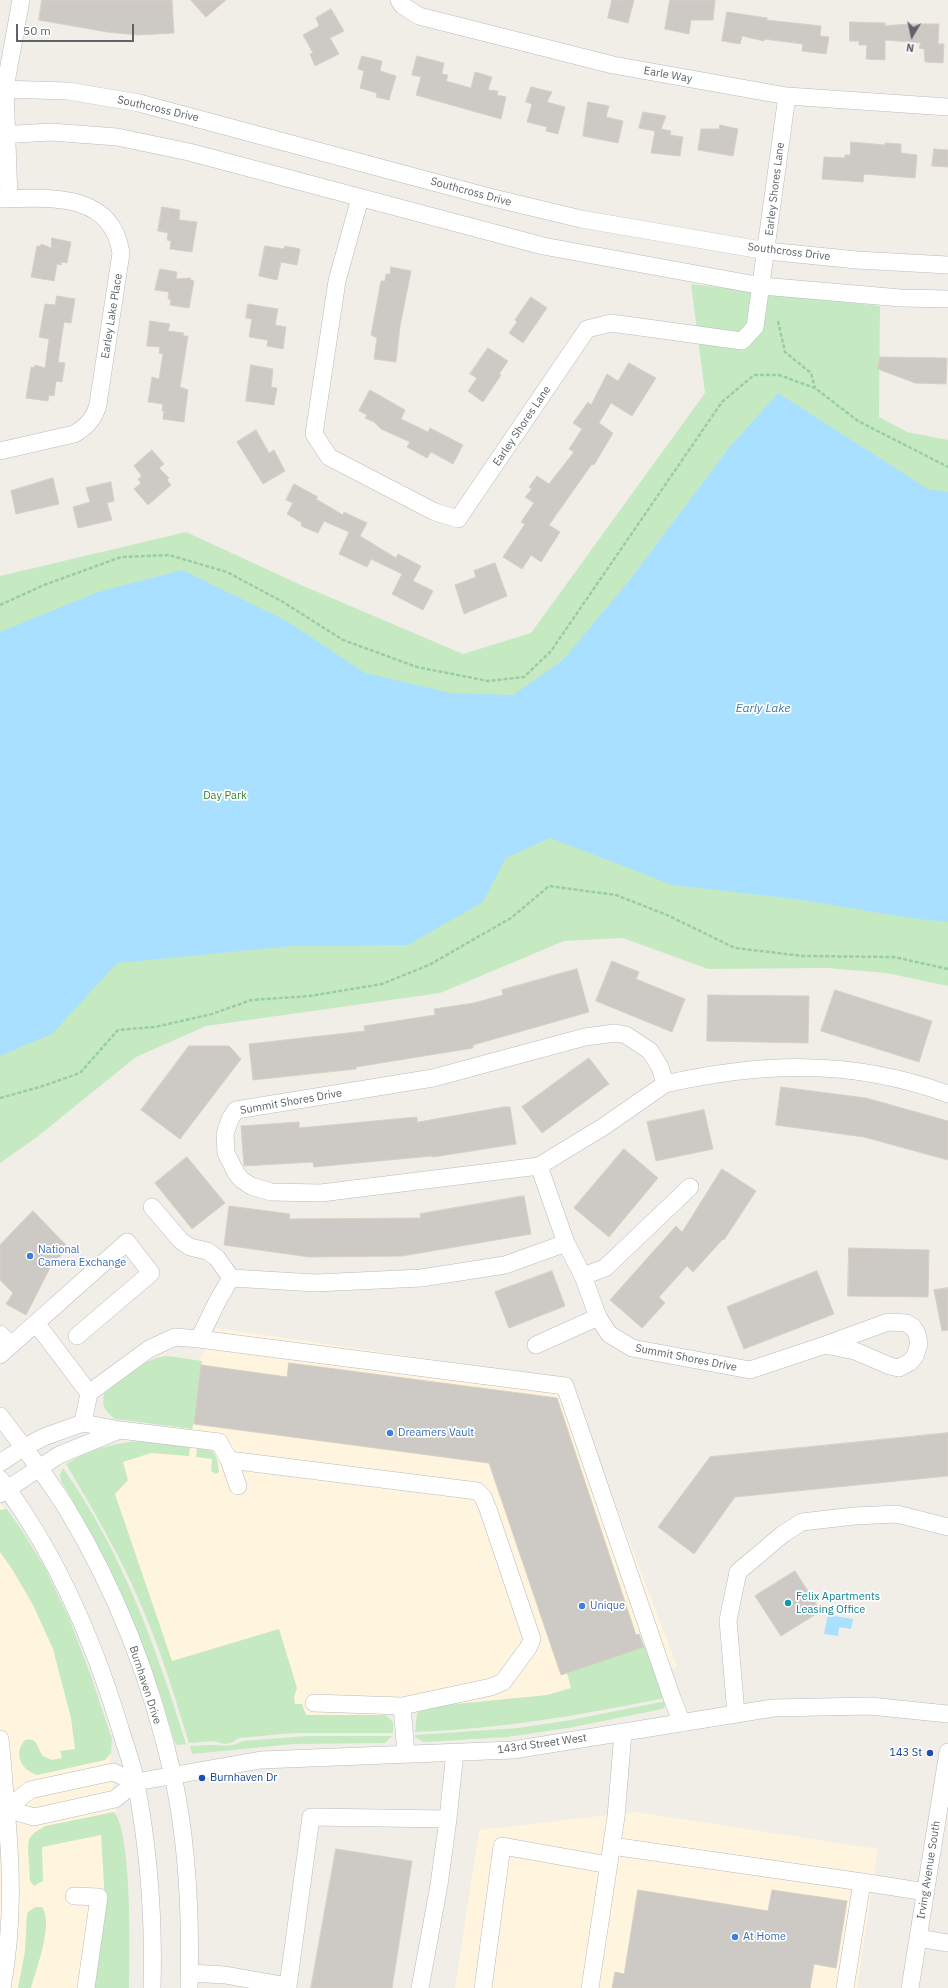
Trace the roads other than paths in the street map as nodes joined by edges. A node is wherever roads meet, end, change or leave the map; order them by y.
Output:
1 (21, 0) edge
2 (399, 0) edge
3 (3, 88) edge
4 (787, 96) junction
5 (948, 107) edge
6 (4, 135) edge
7 (360, 198) junction
8 (5, 199) edge
9 (767, 251) junction
10 (948, 265) edge
11 (762, 286) junction
12 (948, 299) edge
13 (0, 451) edge
14 (665, 1084) junction
15 (948, 1094) edge
16 (539, 1166) junction
17 (690, 1187) dead end
18 (152, 1206) dead end
19 (566, 1243) junction
20 (583, 1276) junction
21 (231, 1278) junction
22 (598, 1317) junction
23 (36, 1323) junction
24 (76, 1336) dead end
25 (199, 1339) junction
26 (4, 1345) edge
27 (536, 1345) dead end
28 (825, 1345) junction
29 (89, 1393) junction
30 (0, 1416) edge
31 (83, 1423) junction
32 (120, 1430) junction
33 (23, 1448) junction
34 (229, 1460) junction
35 (0, 1463) edge
36 (41, 1469) junction
37 (238, 1486) dead end
38 (3, 1488) edge
39 (948, 1527) edge
40 (314, 1703) dead end
41 (402, 1706) junction
42 (736, 1714) junction
43 (948, 1714) edge
44 (682, 1723) junction
45 (623, 1732) junction
46 (0, 1740) edge
47 (456, 1752) junction
48 (948, 1752) edge
49 (406, 1754) junction
50 (173, 1776) junction
51 (136, 1782) junction
52 (6, 1809) junction
53 (448, 1819) junction
54 (612, 1846) junction
55 (609, 1865) junction
56 (862, 1882) junction
57 (926, 1892) junction
58 (74, 1896) dead end
59 (6, 1905) edge
60 (918, 1938) junction
61 (948, 1943) edge
62 (189, 1980) edge
63 (2, 1988) edge
64 (86, 1988) edge
65 (152, 1988) edge
66 (420, 1988) edge
67 (483, 1988) edge
68 (590, 1988) edge
69 (845, 1988) edge
70 (910, 1988) edge

1 - 3 street
2 - 4 street, Earle Way
3 - 6 street
3 - 9 street, Southcross Drive
4 - 5 street, Earle Way
4 - 9 street, Earley Shores Lane
6 - 7 street
6 - 8 street
7 - 11 street
7 - 11 street, Earley Shores Lane
8 - 13 street, Earley Lake Place
9 - 10 street, Southcross Drive
9 - 11 street, Earley Shores Lane
11 - 12 street
14 - 15 street, Summit Shores Drive
14 - 16 street, Summit Shores Drive
14 - 16 street, Summit Shores Drive
16 - 19 street, Summit Shores Drive
17 - 20 street
18 - 21 street
19 - 20 street, Summit Shores Drive
19 - 21 street
20 - 22 street, Summit Shores Drive
21 - 25 street
22 - 27 street
22 - 28 street, Summit Shores Drive
23 - 24 street
23 - 26 street
23 - 29 street
25 - 29 street
25 - 44 street
28 - 28 street, Summit Shores Drive
29 - 31 street
30 - 33 street, Burnhaven Drive
31 - 32 street
31 - 33 street
32 - 34 street
32 - 36 street
33 - 35 street
33 - 36 street, Burnhaven Drive
34 - 37 street
34 - 41 street
36 - 38 street
36 - 50 street, Burnhaven Drive
38 - 51 street
39 - 42 street
40 - 41 street
41 - 49 street
42 - 43 street, 143rd Street West
42 - 44 street, 143rd Street West
44 - 45 street, 143rd Street West
45 - 47 street, 143rd Street West
45 - 54 street
46 - 52 street
47 - 49 street, 143rd Street West
47 - 53 street
48 - 57 street, Irving Avenue South
49 - 50 street, 143rd Street West
50 - 51 street, 143rd Street West
50 - 62 street, Burnhaven Drive
51 - 52 street
51 - 52 street
51 - 65 street
52 - 59 street
53 - 62 street
53 - 66 street
54 - 55 street
54 - 56 street
55 - 67 street
55 - 68 street
56 - 57 street
56 - 69 street
57 - 60 street, Irving Avenue South
58 - 64 street
59 - 63 street
60 - 61 street
60 - 70 street, Irving Avenue South

